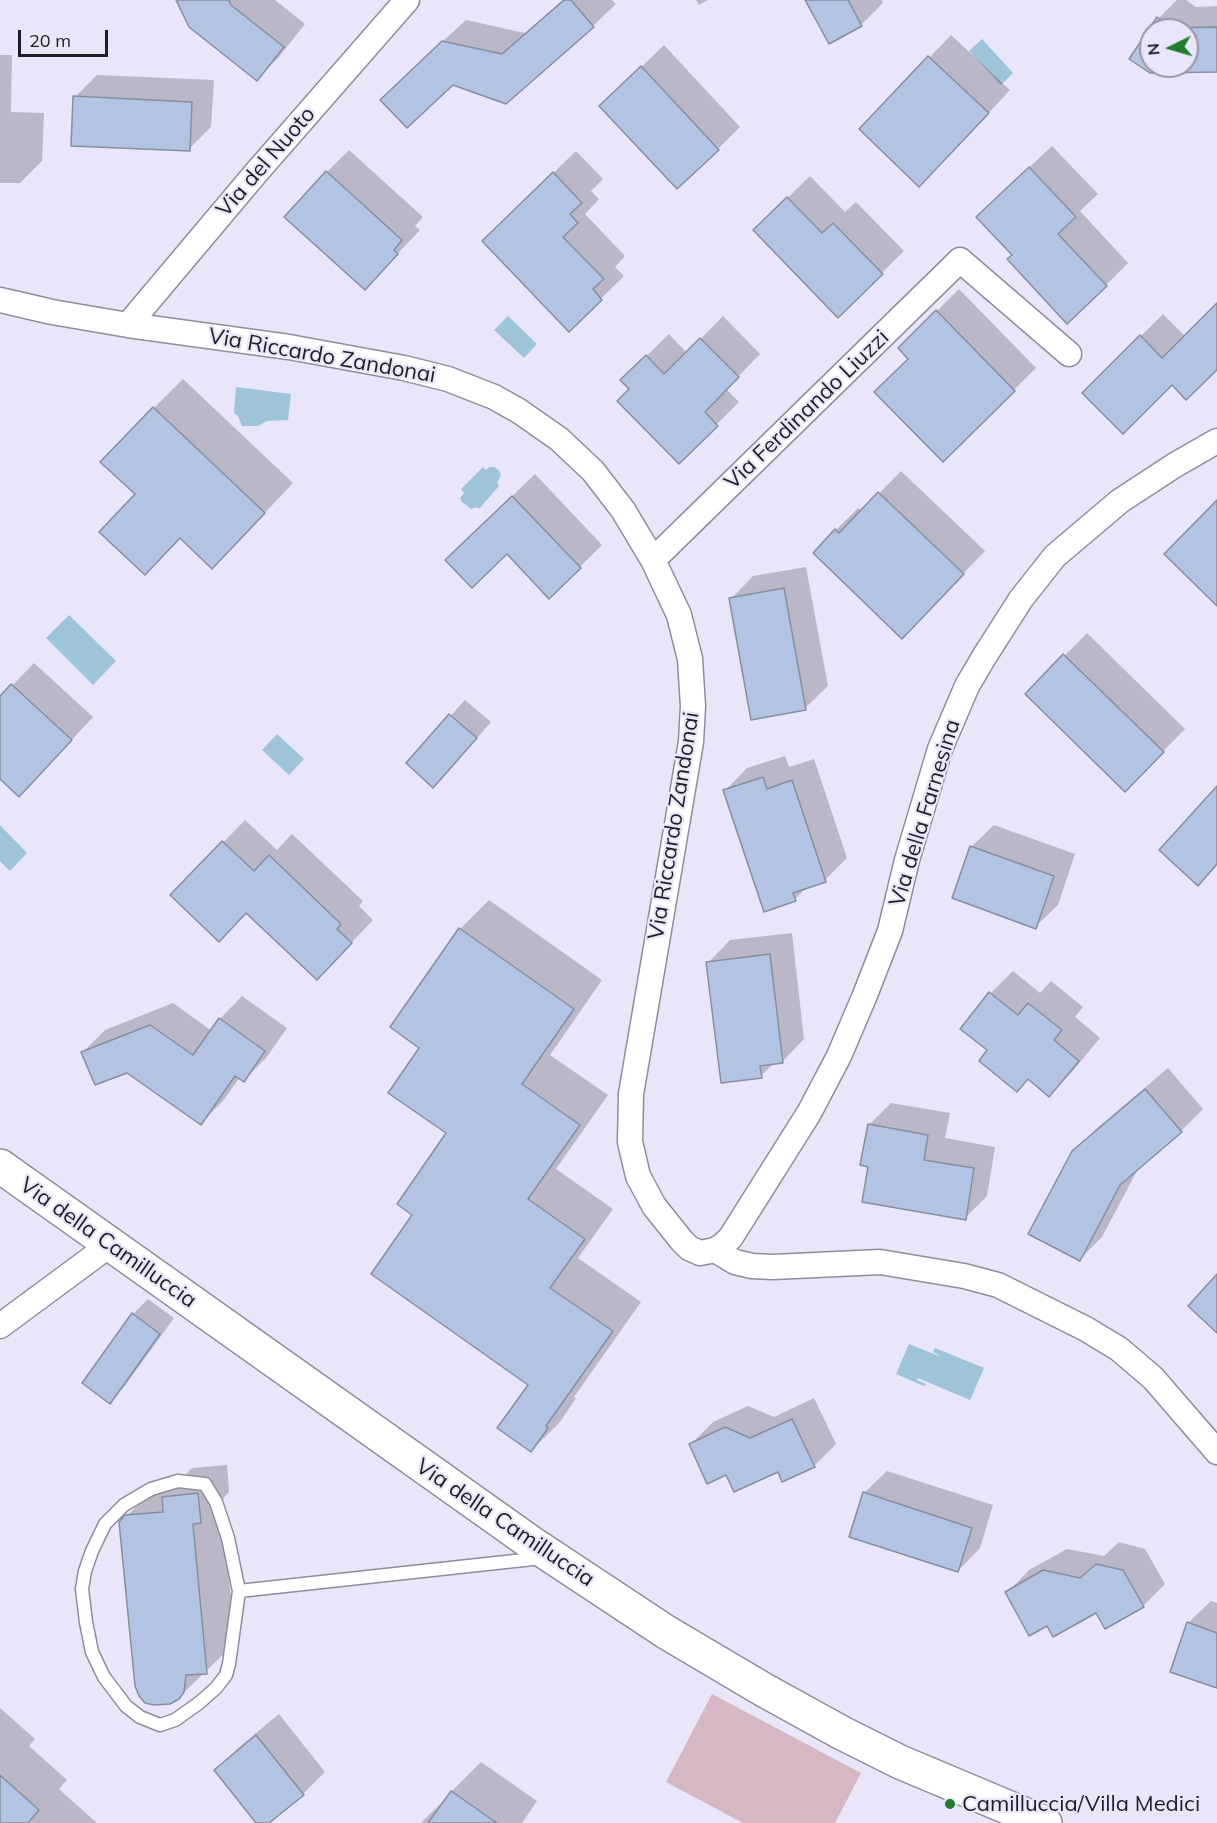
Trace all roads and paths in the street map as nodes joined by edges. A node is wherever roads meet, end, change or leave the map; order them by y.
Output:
1 (407, 0) edge
2 (0, 300) edge
3 (128, 325) junction
4 (1069, 354) dead end
5 (1217, 441) edge
6 (654, 560) junction
7 (0, 1167) edge
8 (111, 1244) junction
9 (715, 1250) junction
10 (0, 1326) edge
11 (1217, 1452) edge
12 (553, 1557) junction
13 (238, 1591) junction
14 (1045, 1823) edge

1 - 3 street, Via del Nuoto
2 - 3 street, Via Riccardo Zandonai
3 - 6 street, Via Riccardo Zandonai
4 - 6 street, Via Ferdinando Liuzzi
5 - 9 street, Via della Farnesina
6 - 9 street, Via Riccardo Zandonai
7 - 8 main road, Via della Camilluccia
8 - 10 street
8 - 12 main road, Via della Camilluccia
9 - 11 street, Via Riccardo Zandonai
12 - 13 lane
12 - 14 main road, Via della Camilluccia
13 - 13 lane

